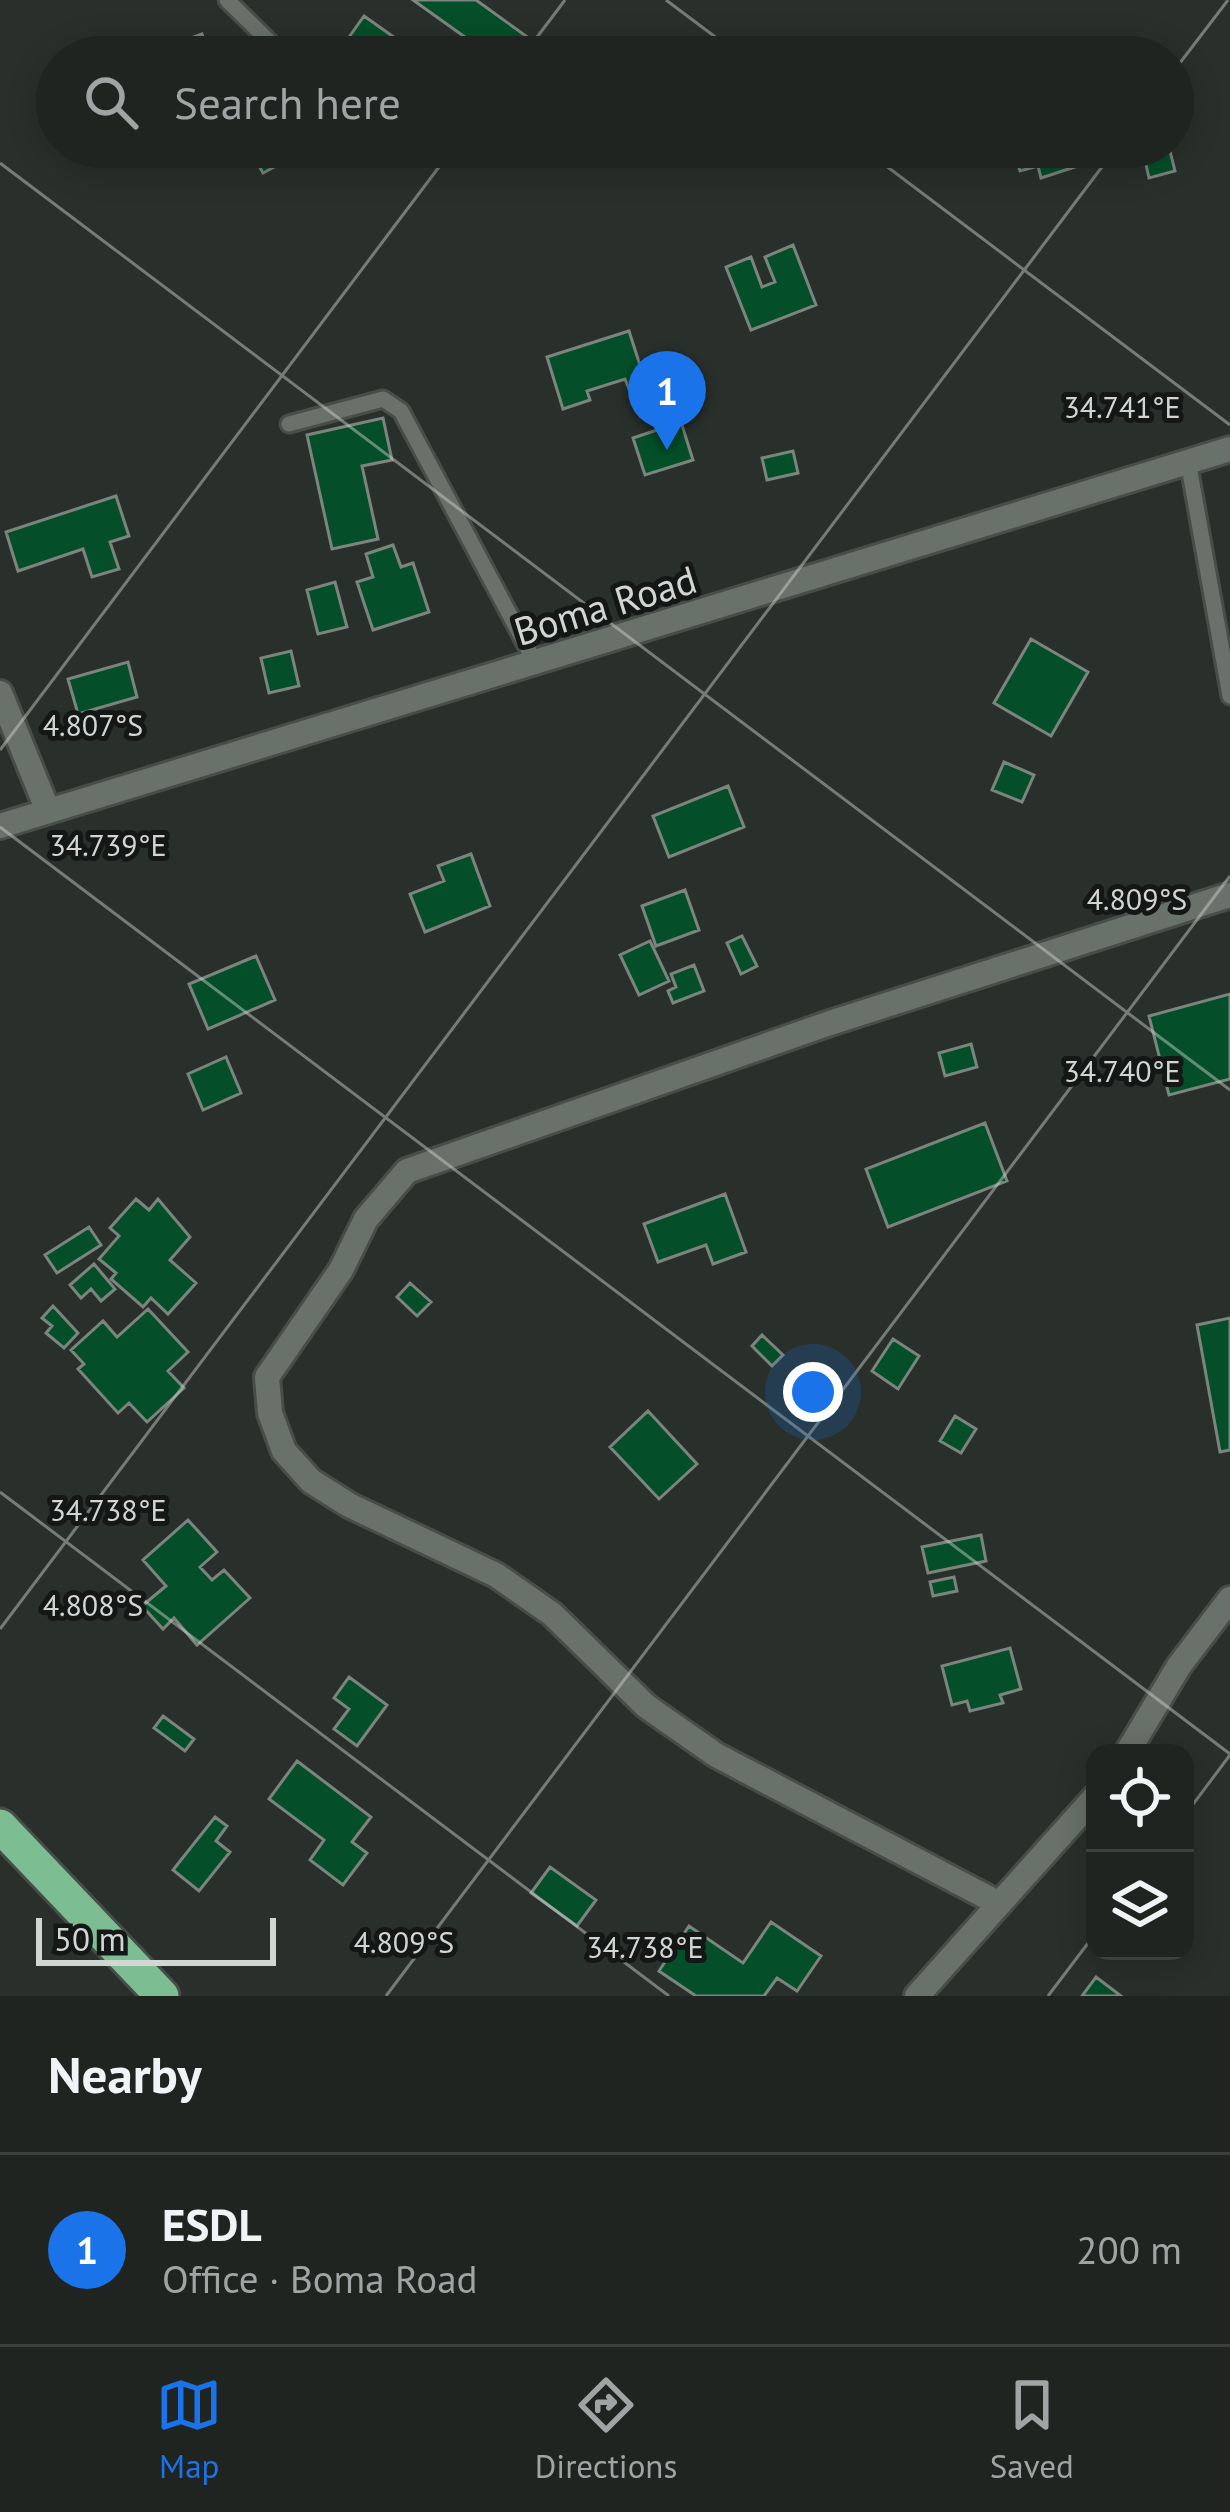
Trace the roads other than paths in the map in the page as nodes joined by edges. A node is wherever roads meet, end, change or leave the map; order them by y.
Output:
1 (227, 0) edge
2 (264, 36) edge
3 (289, 424) dead end
4 (1230, 449) edge
5 (1188, 461) junction
6 (536, 664) junction
7 (0, 693) edge
8 (1230, 697) edge
9 (48, 811) junction
10 (0, 826) edge
11 (1230, 895) edge
12 (1230, 1599) edge
13 (1132, 1744) edge
14 (1086, 1807) edge
15 (0, 1826) edge
16 (996, 1902) junction
17 (162, 1996) edge
18 (917, 1996) edge

1 - 2 lane
3 - 6 lane
4 - 5 street, Boma Road
5 - 6 street, Boma Road
5 - 8 lane
6 - 9 street, Boma Road
7 - 9 street
9 - 10 street, Boma Road
11 - 16 street
12 - 13 street
14 - 16 street
15 - 17 highway
16 - 18 street

